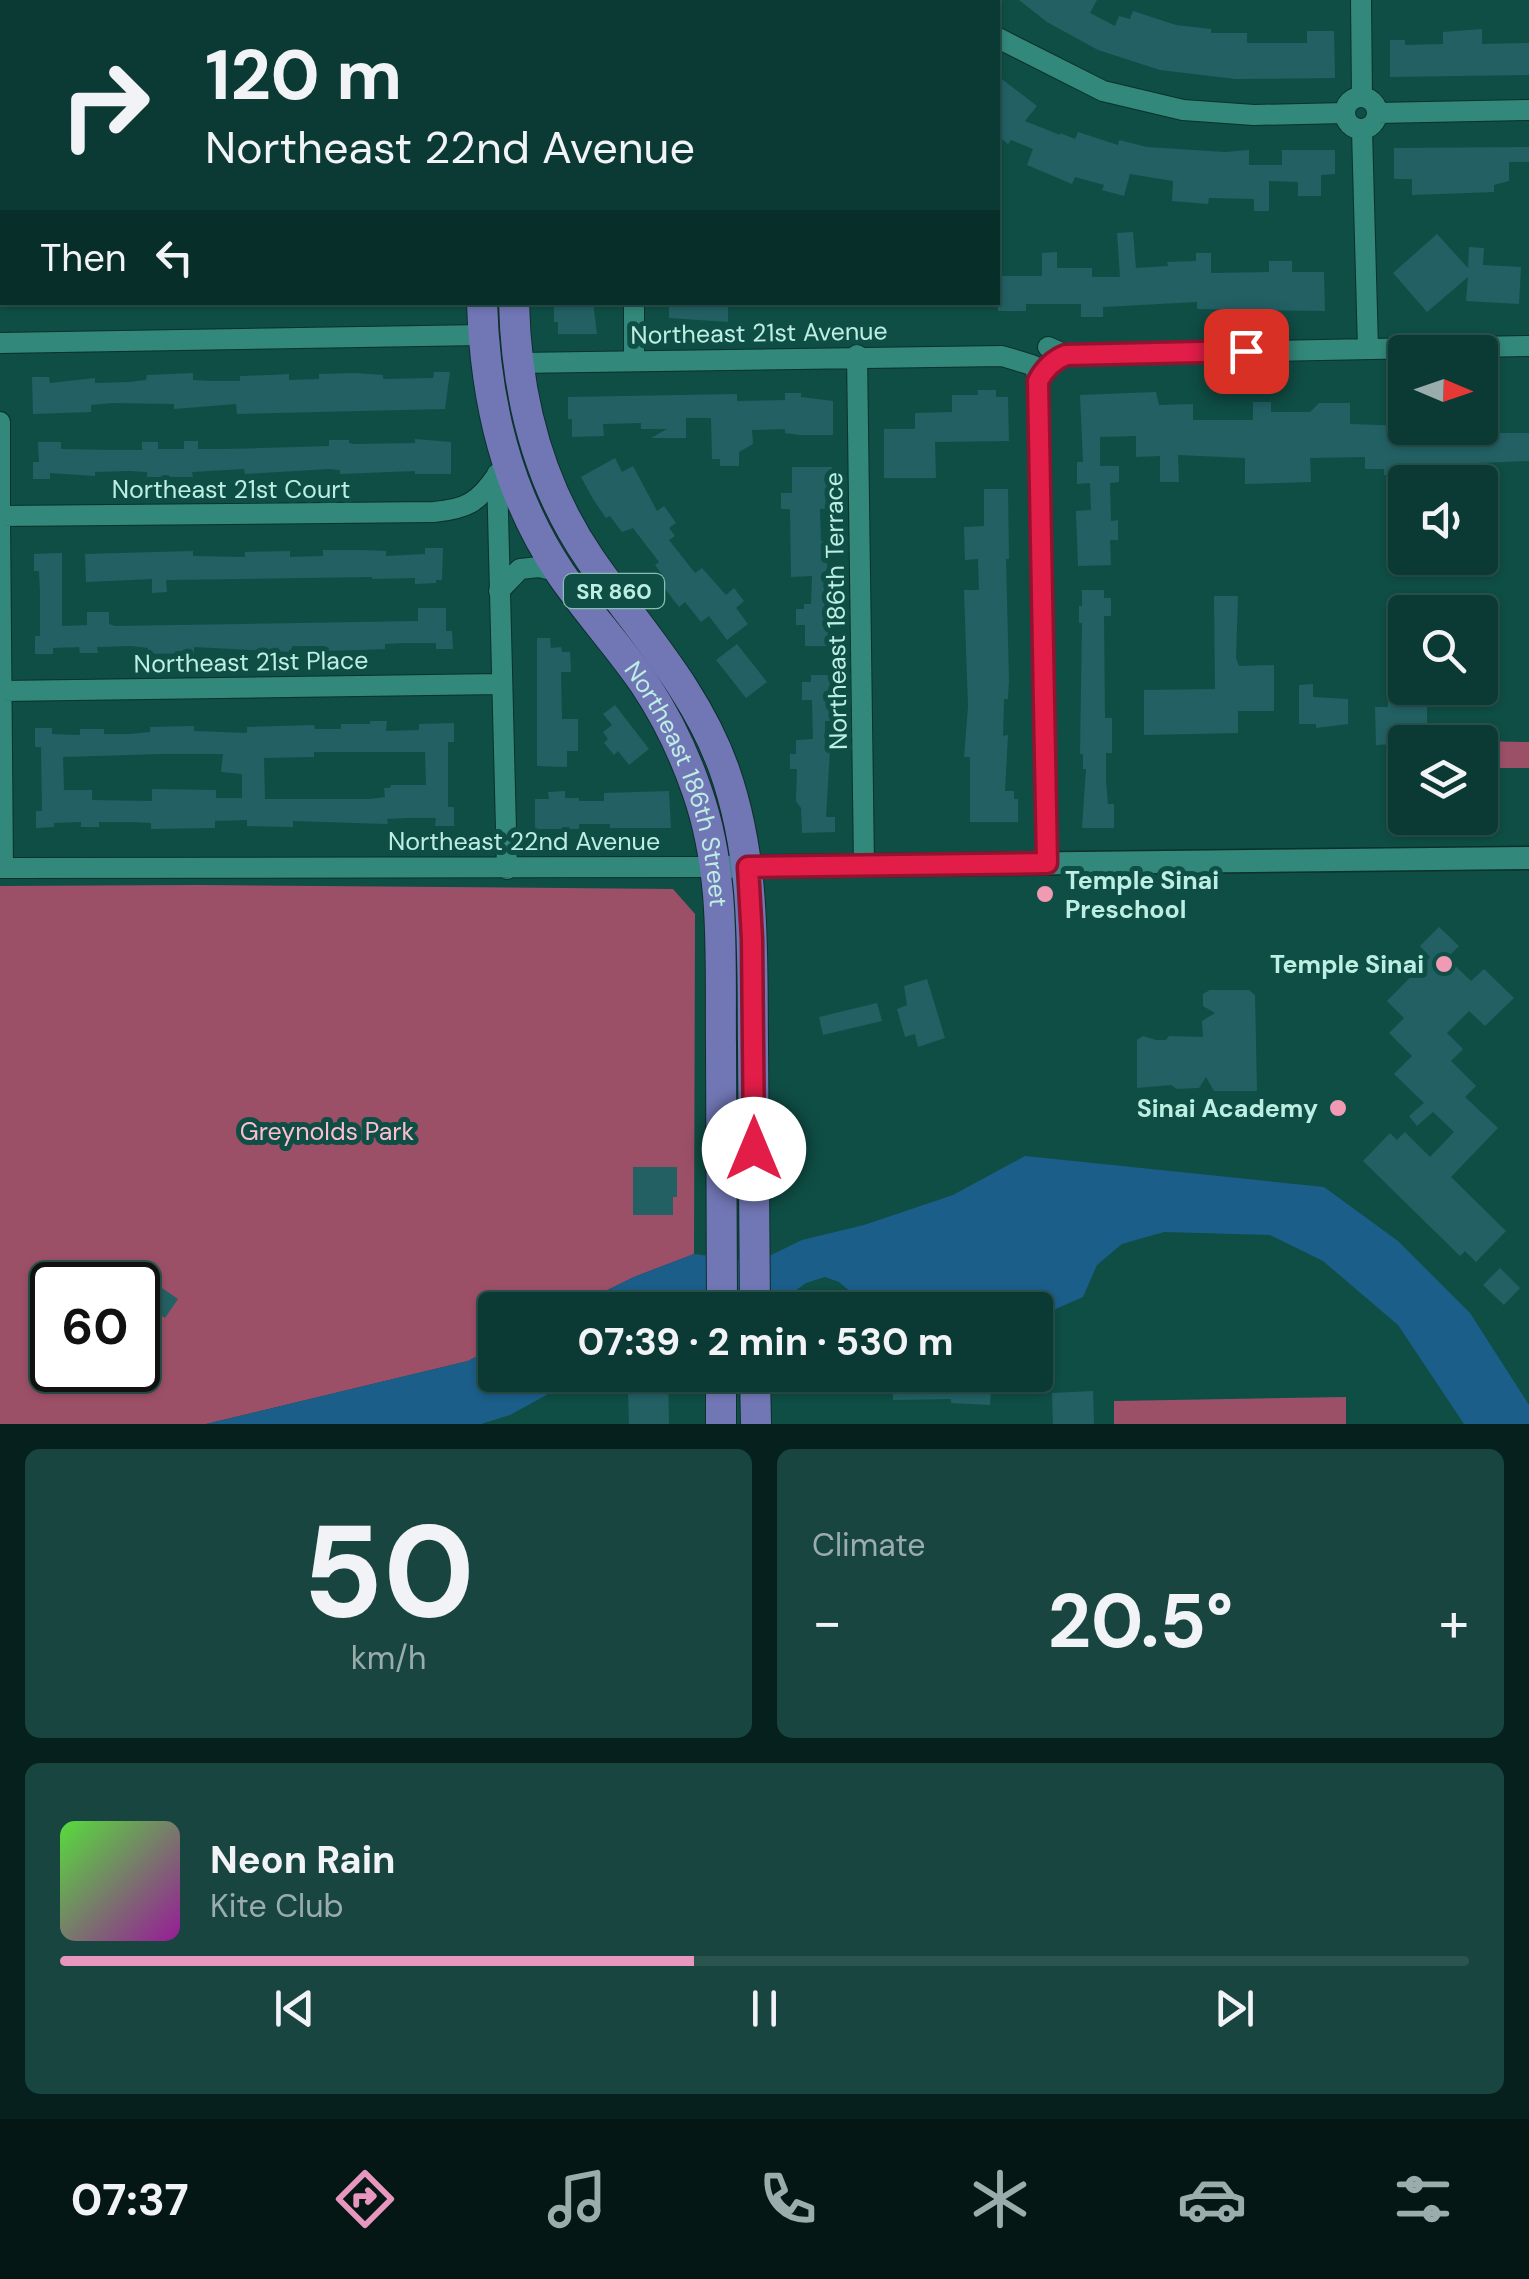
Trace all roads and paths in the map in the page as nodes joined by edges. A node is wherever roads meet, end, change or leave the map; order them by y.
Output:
1 (1361, 0) edge
2 (1000, 39) edge
3 (1370, 105) junction
4 (1529, 110) edge
5 (1345, 113) junction
6 (1362, 130) junction
7 (483, 305) edge
8 (484, 305) edge
9 (514, 305) edge
10 (634, 305) edge
11 (483, 335) junction
12 (0, 343) edge
13 (1529, 346) edge
14 (1368, 349) junction
15 (857, 356) junction
16 (634, 360) junction
17 (1044, 362) junction
18 (517, 363) junction
19 (0, 422) edge
20 (496, 427) junction
21 (497, 475) junction
22 (463, 509) junction
23 (0, 516) edge
24 (498, 541) junction
25 (560, 572) junction
26 (499, 591) junction
27 (500, 684) junction
28 (2, 691) edge
29 (1529, 858) edge
30 (1047, 863) junction
31 (864, 866) junction
32 (716, 867) junction
33 (748, 867) junction
34 (2, 868) edge
35 (507, 868) junction
36 (721, 1180) junction
37 (754, 1180) junction
38 (722, 1292) edge
39 (755, 1292) edge
40 (721, 1392) edge
41 (756, 1392) edge
42 (721, 1424) edge
43 (756, 1424) edge

1 - 3 street
2 - 5 street
3 - 4 street
3 - 5 street
3 - 6 street
5 - 6 street
6 - 14 street
7 - 11 main road, Northeast 186th Street / SR 860
8 - 18 main road
9 - 18 main road, Northeast 186th Street / SR 860
10 - 16 street
11 - 12 street
11 - 20 main road, Northeast 186th Street / SR 860
13 - 14 street, Northeast 21st Avenue
14 - 17 street, Northeast 21st Avenue
15 - 16 street, Northeast 21st Avenue
15 - 17 street, Northeast 21st Avenue
15 - 31 street, Northeast 186th Terrace
16 - 18 street, Northeast 21st Avenue
17 - 30 street
18 - 33 main road, Northeast 186th Street / SR 860
19 - 23 street
20 - 21 street
20 - 25 main road, Northeast 186th Street / SR 860
21 - 22 street
21 - 24 street
22 - 23 street, Northeast 21st Court
22 - 24 street
23 - 28 street
24 - 26 street
25 - 26 street
25 - 32 main road, Northeast 186th Street / SR 860
26 - 27 street
27 - 28 street, Northeast 21st Place
27 - 35 street
28 - 34 street
29 - 30 street, Northeast 22nd Avenue
30 - 31 street, Northeast 22nd Avenue
31 - 33 street, Northeast 22nd Avenue
32 - 33 street, Northeast 22nd Avenue
32 - 35 street, Northeast 22nd Avenue
32 - 36 main road, Northeast 186th Street / SR 860
33 - 37 main road, Northeast 186th Street / SR 860
34 - 35 street, Northeast 22nd Avenue
36 - 37 main road
36 - 38 main road, Northeast 186th Street / SR 860
37 - 39 main road, Northeast 186th Street / SR 860
40 - 42 main road
41 - 43 main road

